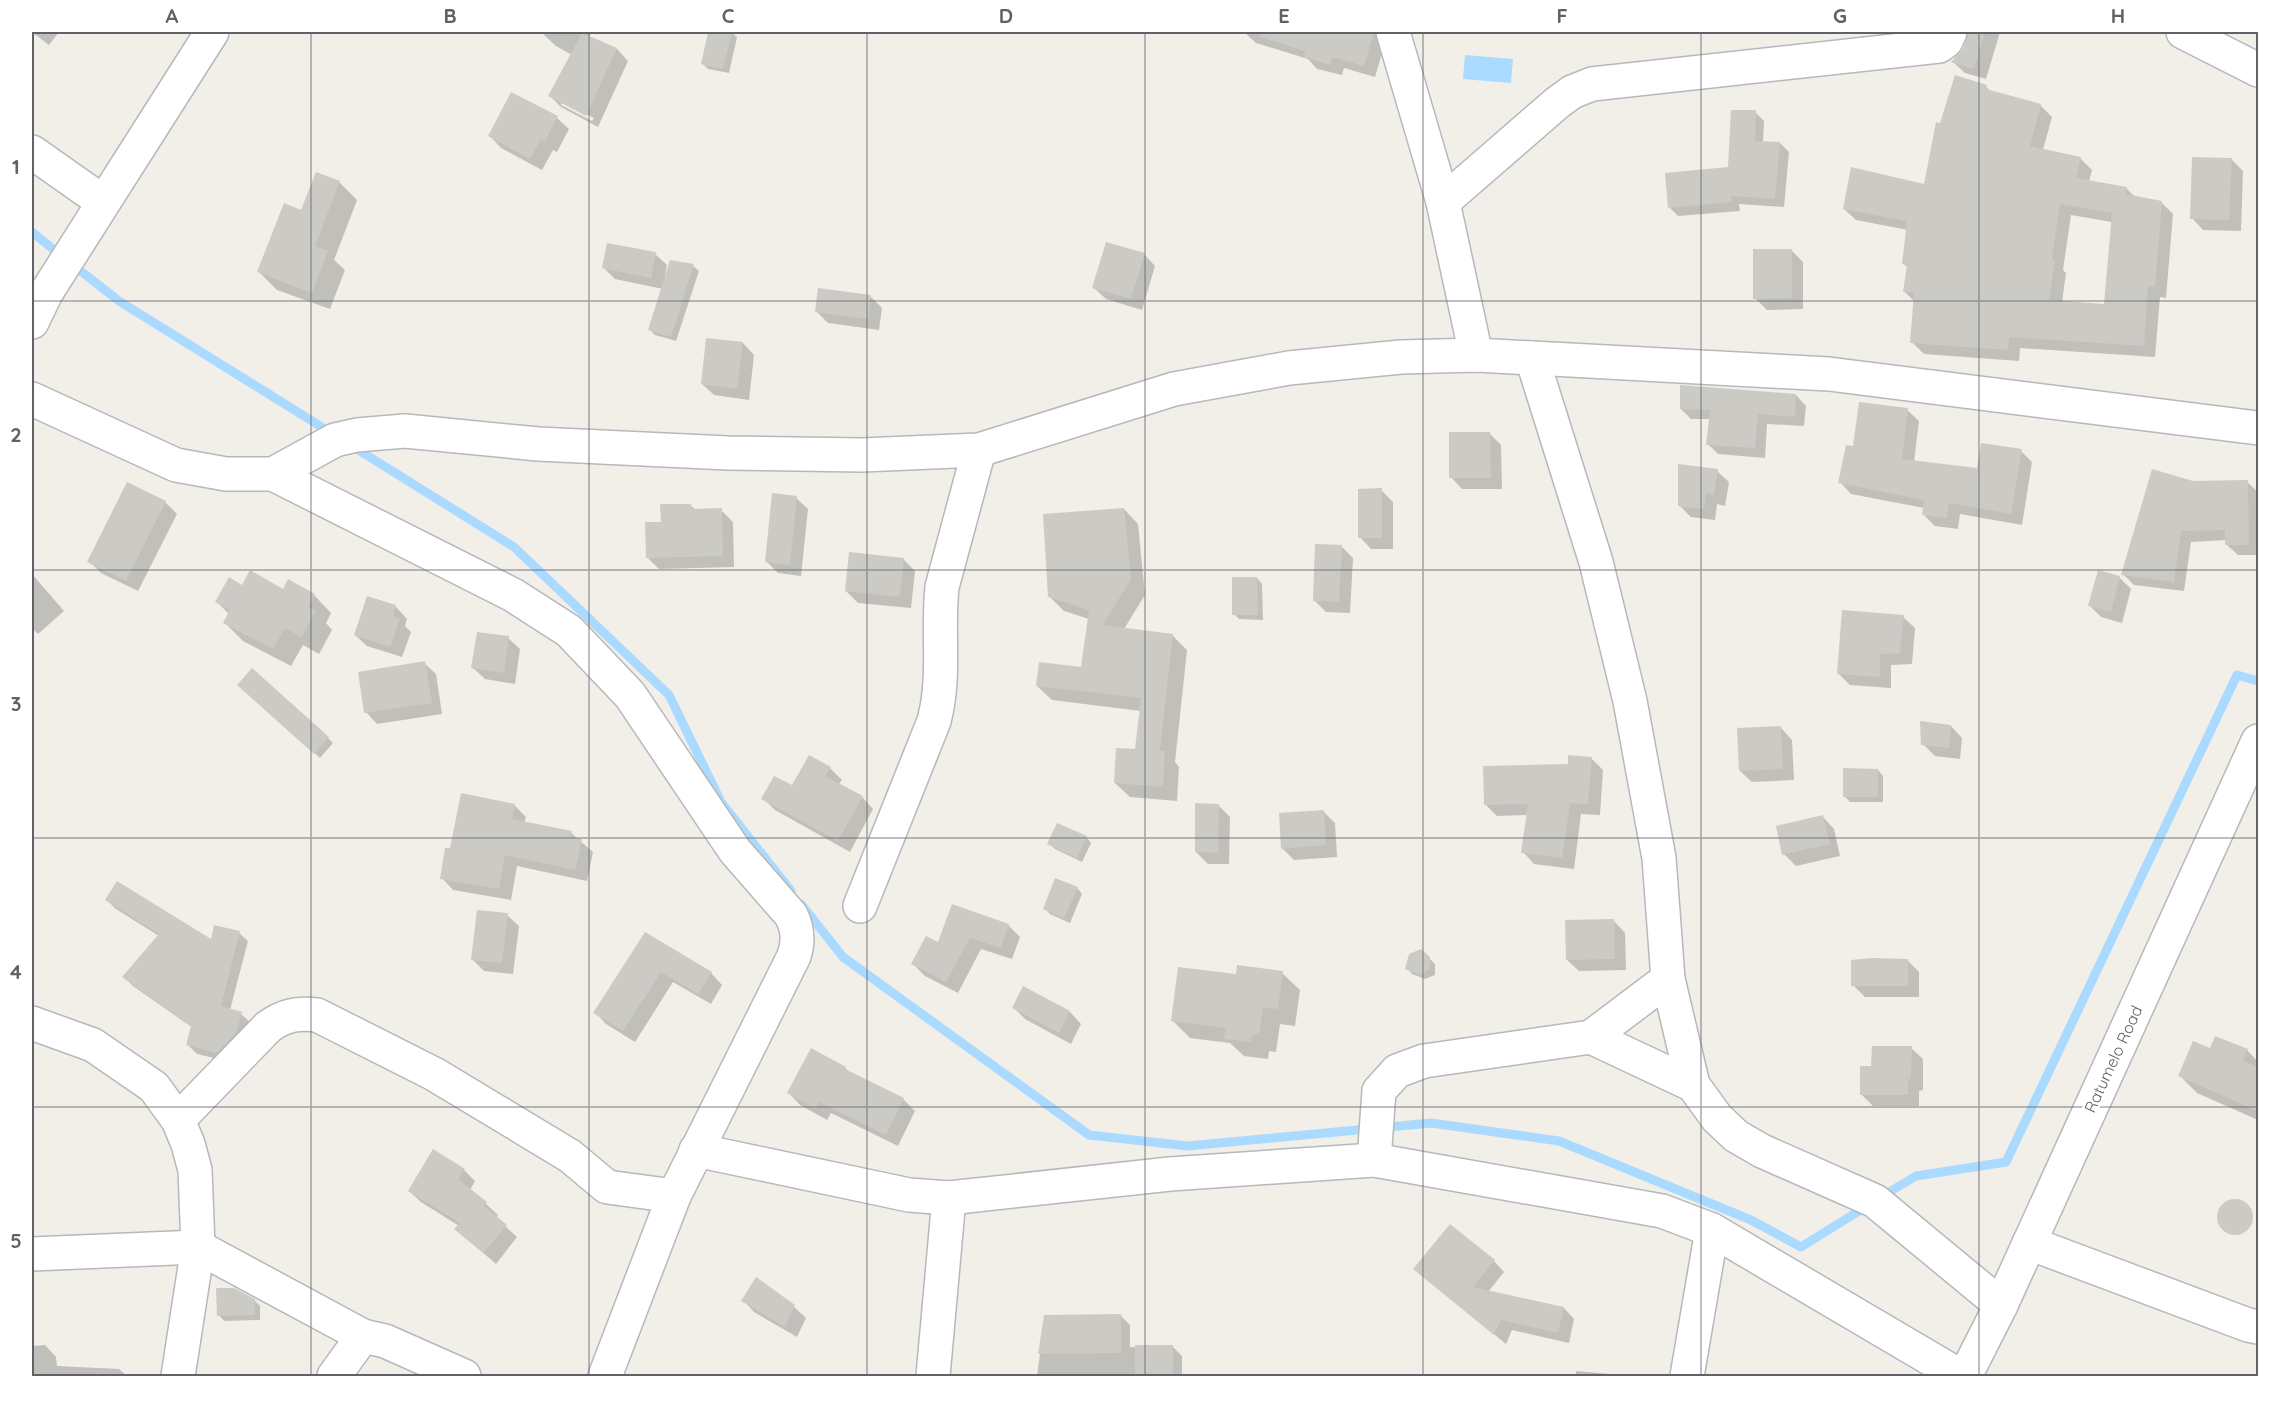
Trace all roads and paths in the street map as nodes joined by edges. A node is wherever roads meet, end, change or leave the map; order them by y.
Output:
1 (212, 32) edge
2 (1393, 32) edge
3 (1950, 32) edge
4 (2183, 32) edge
5 (2259, 70) edge
6 (32, 152) edge
7 (103, 202) junction
8 (1443, 202) junction
9 (39, 292) edge
10 (32, 322) edge
11 (1476, 355) junction
12 (1532, 358) junction
13 (32, 399) edge
14 (2259, 429) edge
15 (979, 450) junction
16 (273, 474) junction
17 (2259, 741) edge
18 (860, 906) dead end
19 (1668, 979) junction
20 (32, 1023) edge
21 (1591, 1037) junction
22 (1693, 1085) junction
23 (178, 1120) junction
24 (696, 1150) junction
25 (1374, 1160) junction
26 (674, 1196) junction
27 (949, 1198) junction
28 (1712, 1230) junction
29 (2030, 1243) junction
30 (198, 1247) junction
31 (32, 1254) edge
32 (2001, 1305) junction
33 (2259, 1327) edge
34 (363, 1336) junction
35 (178, 1377) edge
36 (334, 1377) edge
37 (465, 1377) edge
38 (605, 1377) edge
39 (933, 1377) edge
40 (1687, 1377) edge
41 (1960, 1377) edge
42 (1965, 1377) edge

1 - 7 street
2 - 8 street
3 - 8 street
4 - 5 street
6 - 7 street
7 - 9 street
8 - 11 street
9 - 10 street
11 - 12 street
11 - 15 street
12 - 14 street
12 - 19 street
13 - 16 street
15 - 16 street
15 - 18 street
16 - 24 street
17 - 29 street, Ratumelo Road
19 - 21 street
19 - 22 street
20 - 23 street
21 - 22 street
21 - 25 street
22 - 32 street
23 - 26 street
23 - 30 street
24 - 26 street
24 - 27 street
25 - 27 street
25 - 28 street
26 - 38 street
27 - 39 street
28 - 40 street
28 - 41 street
29 - 32 street, Ratumelo Road
29 - 33 street
30 - 31 street
30 - 34 street
30 - 35 street
32 - 42 street, Ratumelo Road
34 - 36 street
34 - 37 street

